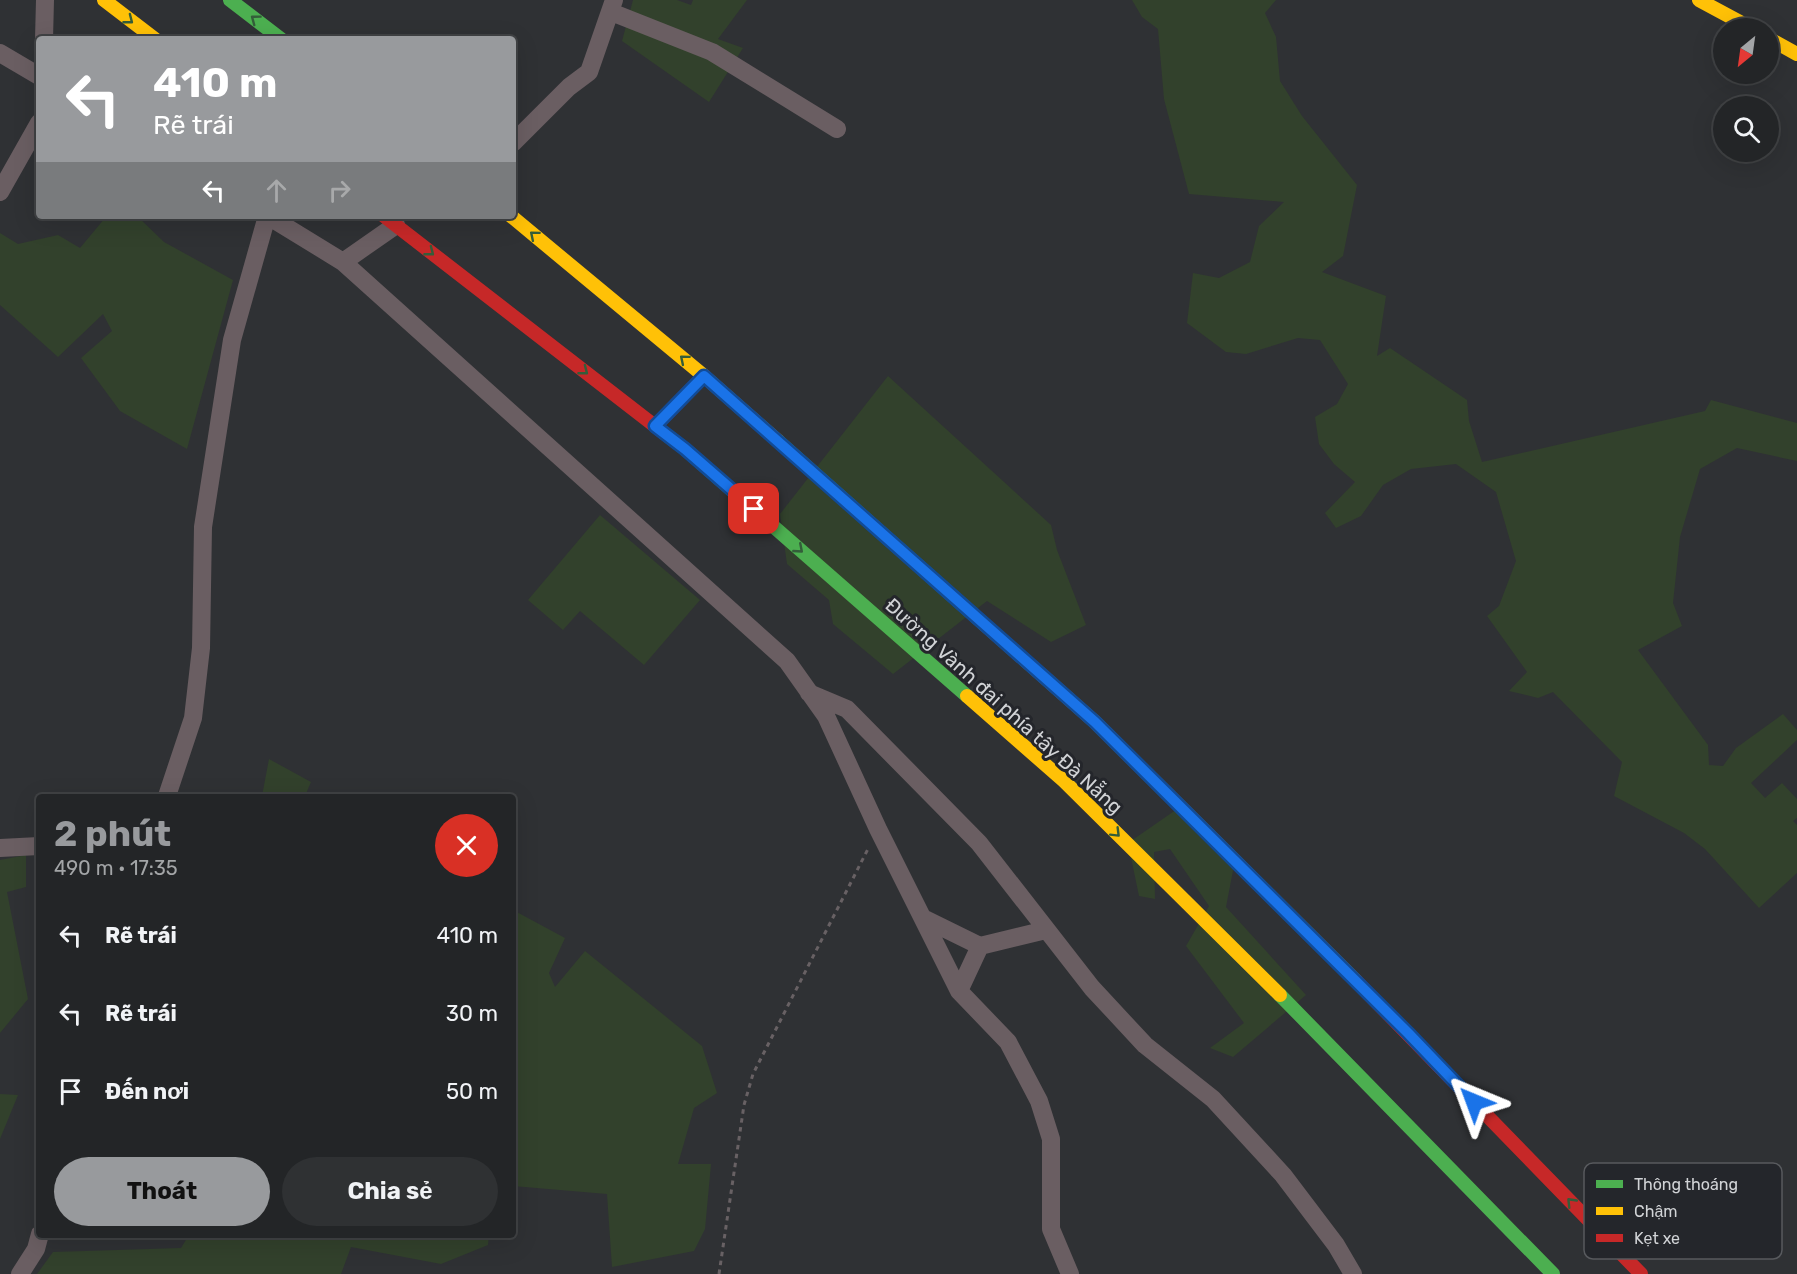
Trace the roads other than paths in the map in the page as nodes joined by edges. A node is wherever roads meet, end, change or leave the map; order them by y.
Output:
1 (45, 0) edge
2 (104, 0) edge
3 (230, 0) edge
4 (1699, 0) edge
5 (613, 6) edge
6 (1732, 18) edge
7 (45, 36) edge
8 (151, 36) edge
9 (277, 36) edge
10 (1779, 44) edge
11 (0, 52) edge
12 (1797, 54) edge
13 (36, 69) edge
14 (36, 128) edge
15 (837, 129) dead end
16 (516, 140) edge
17 (0, 192) edge
18 (267, 219) edge
19 (273, 219) edge
20 (515, 219) edge
21 (390, 221) edge
22 (343, 262) junction
23 (704, 376) junction
24 (655, 426) junction
25 (809, 692) junction
26 (168, 794) edge
27 (36, 846) edge
28 (0, 848) edge
29 (922, 918) junction
30 (1046, 930) junction
31 (980, 946) junction
32 (959, 991) junction
33 (1584, 1215) edge
34 (39, 1238) edge
35 (1626, 1259) edge
36 (20, 1274) edge
37 (1070, 1274) edge
38 (1353, 1274) edge
39 (1553, 1274) edge
40 (1641, 1274) edge

1 - 7 street
2 -> 8 main road
9 -> 3 main road
4 - 6 main road
5 - 15 street
5 - 16 street
10 - 12 main road
11 - 13 street
14 - 17 street
18 - 26 street
19 - 22 street
23 -> 20 main road
21 - 22 street
21 -> 24 main road, Đường Vành đai phía tây Đà Nẵng
22 - 25 street
23 - 24 main road
33 -> 23 main road
24 -> 39 main road, Đường Vành đai phía tây Đà Nẵng
25 - 29 street
25 - 30 street
27 - 28 street
29 - 31 street
29 - 32 street
30 - 31 street
30 - 38 street
31 - 32 street
32 - 37 street
34 - 36 street
40 -> 35 main road

